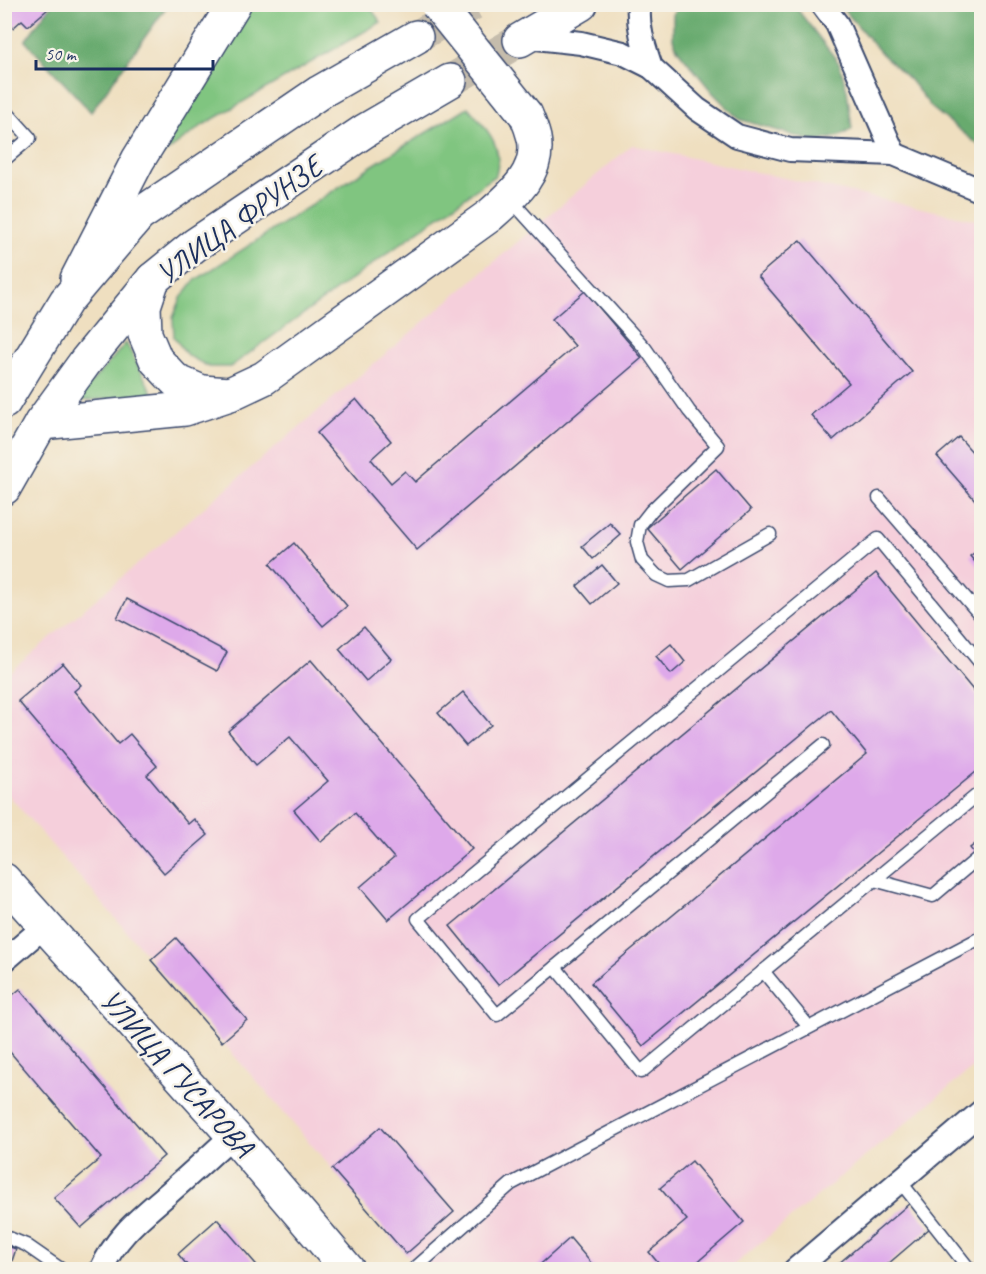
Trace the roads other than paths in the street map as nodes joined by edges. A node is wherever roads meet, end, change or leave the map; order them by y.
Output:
1 (234, 4) edge
2 (437, 4) edge
3 (581, 4) edge
4 (639, 4) edge
5 (822, 4) edge
6 (416, 37) tunnel mouth
7 (524, 39) joint
8 (651, 67) junction
9 (450, 81) tunnel mouth
10 (4, 109) edge
11 (894, 153) junction
12 (4, 160) edge
13 (981, 191) edge
14 (509, 198) junction
15 (153, 279) junction
16 (66, 301) junction
17 (230, 394) junction
18 (4, 402) edge
19 (41, 423) junction
20 (4, 488) edge
21 (879, 498) dead end
22 (770, 534) dead end
23 (981, 617) edge
24 (981, 665) edge
25 (823, 745) dead end
26 (981, 791) edge
27 (978, 858) dead end
28 (4, 880) edge
29 (874, 880) junction
30 (46, 925) junction
31 (981, 937) edge
32 (4, 961) edge
33 (555, 967) junction
34 (763, 971) junction
35 (809, 1027) junction
36 (981, 1111) edge
37 (232, 1135) junction
38 (899, 1180) junction
39 (4, 1236) edge
40 (62, 1269) edge
41 (101, 1269) edge
42 (348, 1269) edge
43 (413, 1269) edge
44 (795, 1269) edge
45 (970, 1269) edge

1 - 16 main road
2 - 14 main road, bridge
3 - 7 main road
4 - 8 street
5 - 11 street
6 - 16 main road, УЛИЦА ФРУНЗЕ
7 - 8 street
8 - 11 street
9 - 15 main road, УЛИЦА ФРУНЗЕ
10 - 12 lane
11 - 13 street
14 - 17 main road
14 - 22 lane
15 - 17 main road
15 - 19 main road, УЛИЦА ФРУНЗЕ
16 - 18 main road, УЛИЦА ФРУНЗЕ
17 - 19 main road
19 - 20 main road, УЛИЦА ФРУНЗЕ
21 - 23 lane
24 - 33 lane
25 - 33 lane
26 - 29 lane
27 - 29 lane
28 - 30 main road, УЛИЦА ГУСАРОВА
29 - 34 lane
30 - 32 street
30 - 37 main road, УЛИЦА ГУСАРОВА
31 - 35 lane
33 - 34 lane
34 - 35 lane
35 - 43 lane
36 - 38 street
37 - 41 street
37 - 42 main road, УЛИЦА ГУСАРОВА
38 - 44 street
38 - 45 lane
39 - 40 lane

